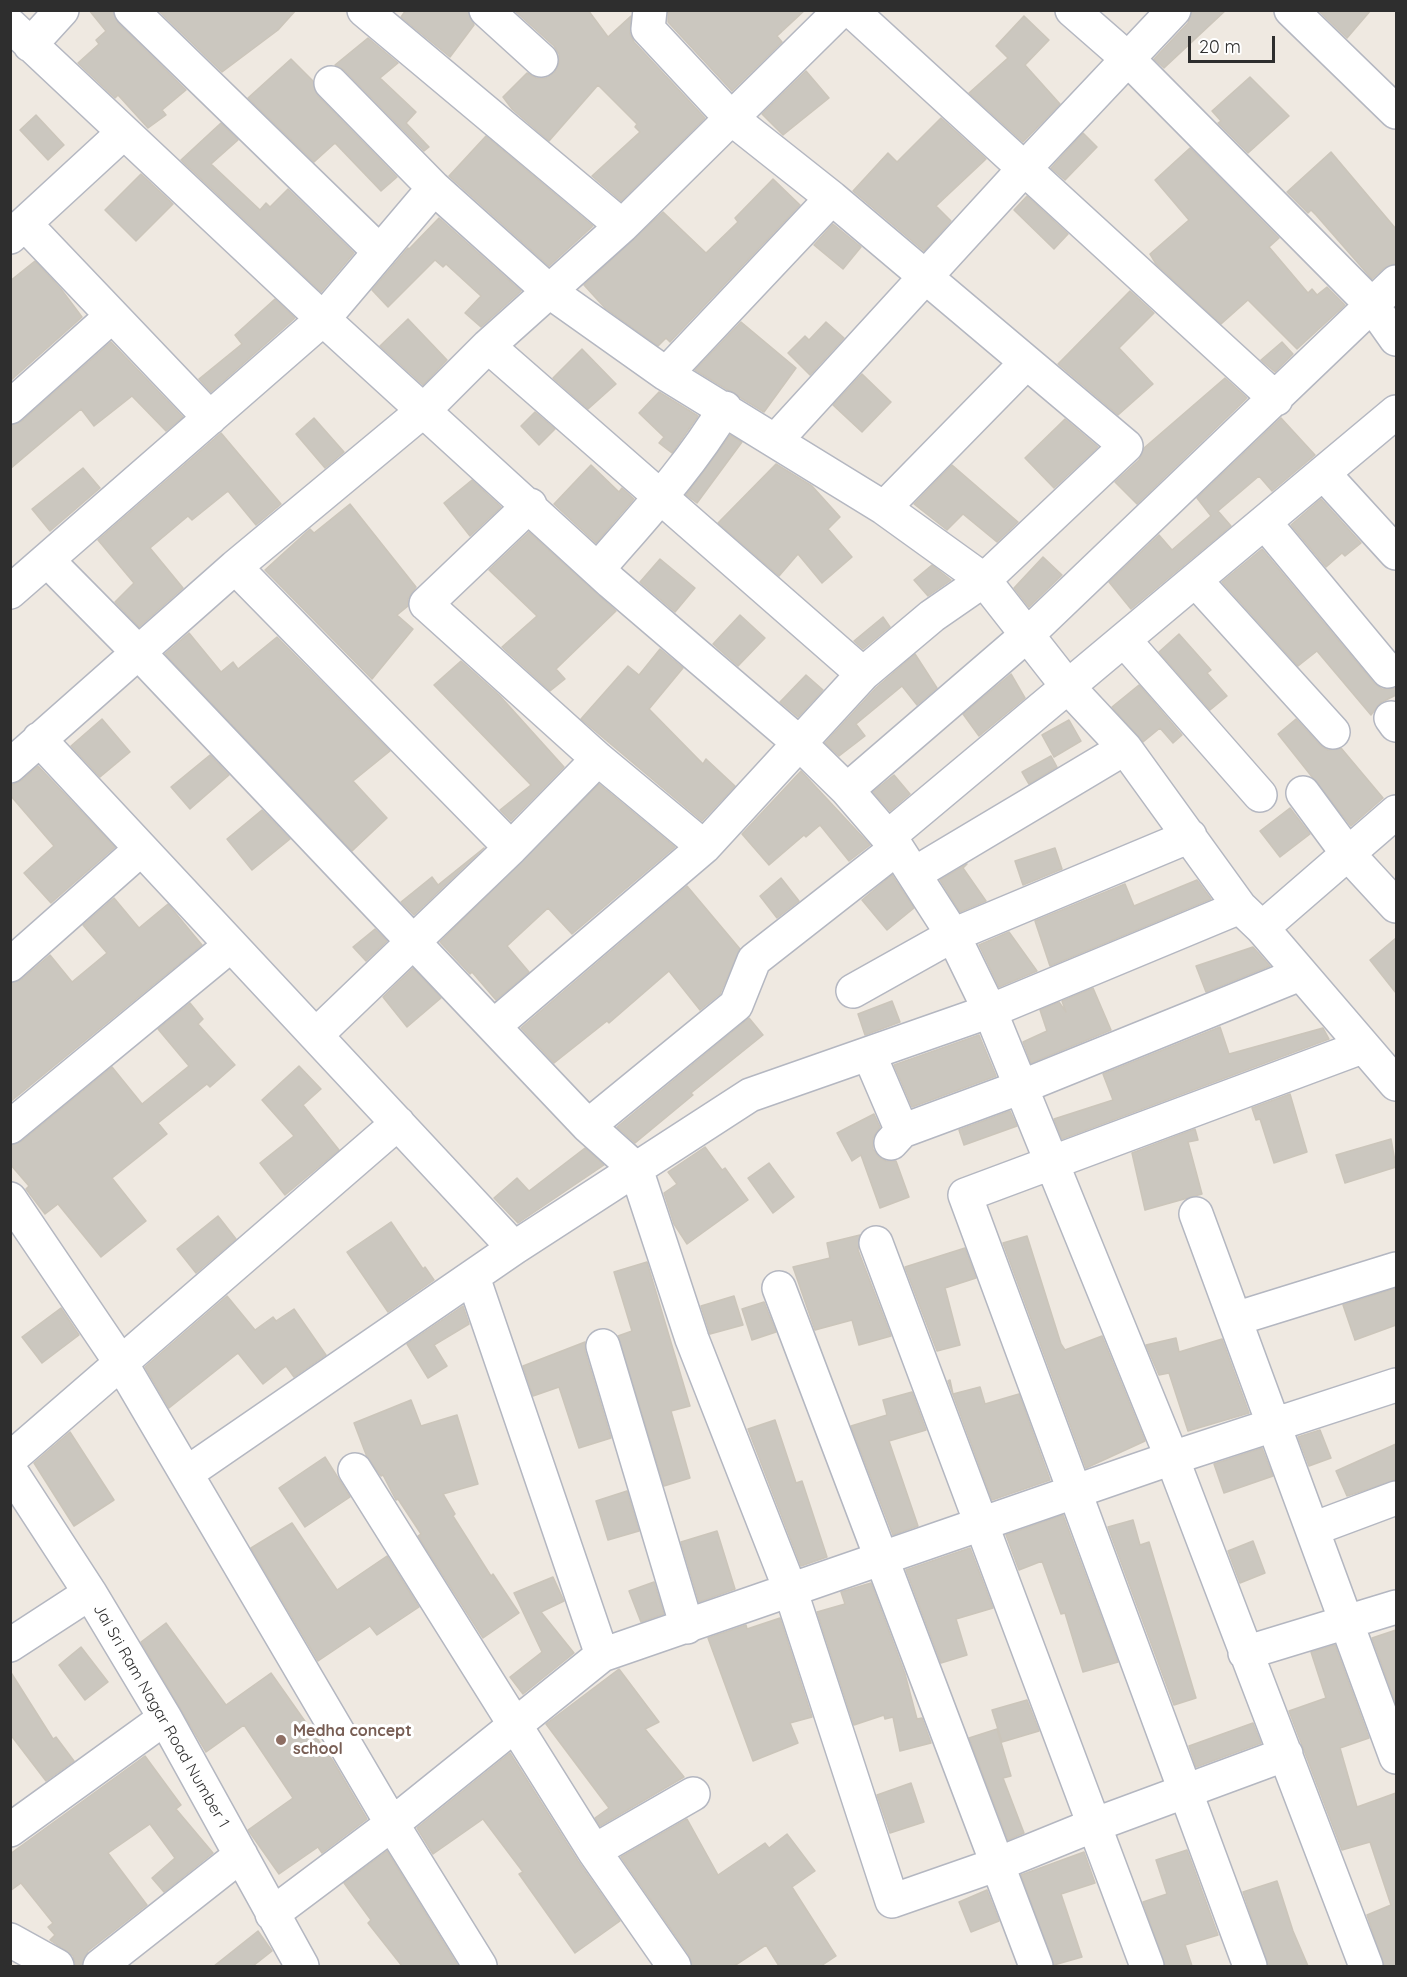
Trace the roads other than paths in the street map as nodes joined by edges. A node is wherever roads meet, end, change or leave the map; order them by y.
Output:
1 (62, 10) edge
2 (131, 10) edge
3 (363, 10) edge
4 (486, 10) edge
5 (650, 10) edge
6 (841, 10) edge
7 (851, 10) edge
8 (1072, 10) edge
9 (1174, 10) edge
10 (1291, 10) edge
11 (20, 35) edge
12 (1128, 59) junction
13 (541, 60) dead end
14 (331, 83) dead end
15 (1396, 112) edge
16 (731, 118) junction
17 (123, 133) junction
18 (1024, 169) junction
19 (434, 188) junction
20 (832, 198) junction
21 (622, 226) junction
22 (18, 231) edge
23 (380, 252) junction
24 (925, 278) junction
25 (1396, 282) edge
26 (549, 291) junction
27 (1372, 305) junction
28 (112, 316) junction
29 (323, 319) junction
30 (1396, 339) edge
31 (488, 346) junction
32 (1026, 363) junction
33 (666, 374) junction
34 (1276, 399) junction
35 (10, 407) edge
36 (725, 408) junction
37 (424, 410) junction
38 (1396, 412) edge
39 (210, 418) junction
40 (776, 440) junction
41 (1323, 473) junction
42 (660, 497) junction
43 (530, 505) junction
44 (884, 508) junction
45 (1265, 523) junction
46 (1396, 554) edge
47 (47, 560) junction
48 (235, 567) junction
49 (598, 569) junction
50 (984, 580) junction
51 (1195, 580) junction
52 (10, 592) edge
53 (1027, 635) junction
54 (1124, 639) junction
55 (138, 652) junction
56 (1388, 671) dead end
57 (863, 674) junction
58 (1068, 687) junction
59 (1333, 732) dead end
60 (39, 739) junction
61 (798, 742) junction
62 (1125, 748) junction
63 (598, 759) junction
64 (10, 766) edge
65 (847, 790) junction
66 (1303, 793) dead end
67 (1260, 795) dead end
68 (1396, 812) edge
69 (1190, 836) junction
70 (704, 847) junction
71 (511, 848) junction
72 (141, 849) junction
73 (900, 853) junction
74 (1348, 854) junction
75 (1396, 906) edge
76 (1251, 918) junction
77 (953, 935) junction
78 (414, 942) junction
79 (231, 945) junction
80 (10, 964) edge
81 (1300, 974) junction
82 (853, 991) dead end
83 (990, 1011) junction
84 (494, 1026) junction
85 (316, 1035) junction
86 (1362, 1047) junction
87 (869, 1054) junction
88 (1396, 1084) edge
89 (1021, 1087) junction
90 (398, 1123) junction
91 (588, 1126) junction
92 (10, 1127) edge
93 (1052, 1162) junction
94 (636, 1169) junction
95 (10, 1199) edge
96 (1196, 1214) dead end
97 (876, 1242) dead end
98 (514, 1248) junction
99 (1396, 1269) edge
100 (473, 1277) junction
101 (779, 1288) dead end
102 (1235, 1319) junction
103 (603, 1346) dead end
104 (120, 1363) junction
105 (1396, 1385) edge
106 (1274, 1425) junction
107 (1172, 1458) junction
108 (10, 1459) edge
109 (10, 1470) edge
110 (355, 1470) dead end
111 (187, 1473) junction
112 (1075, 1491) junction
113 (1396, 1498) edge
114 (982, 1524) junction
115 (1312, 1529) junction
116 (882, 1558) junction
117 (790, 1589) junction
118 (90, 1593) junction
119 (1396, 1607) edge
120 (1347, 1622) junction
121 (687, 1627) junction
122 (10, 1645) edge
123 (1245, 1653) junction
124 (602, 1655) junction
125 (165, 1718) junction
126 (1390, 1719) edge
127 (514, 1726) junction
128 (1286, 1754) junction
129 (1396, 1756) edge
130 (1185, 1791) junction
131 (693, 1794) dead end
132 (392, 1824) junction
133 (1094, 1825) junction
134 (10, 1830) edge
135 (594, 1851) junction
136 (241, 1855) junction
137 (998, 1864) junction
138 (272, 1914) junction
139 (10, 1940) edge
140 (57, 1966) edge
141 (100, 1966) edge
142 (302, 1966) edge
143 (480, 1966) edge
144 (674, 1966) edge
145 (1036, 1966) edge
146 (1147, 1966) edge
147 (1250, 1966) edge
148 (1366, 1966) edge

1 - 11 street
2 - 23 street
3 - 21 street
4 - 13 street
5 - 16 street
6 - 16 street
7 - 18 street
8 - 12 street
9 - 12 street
10 - 15 street
11 - 17 street
12 - 18 street
12 - 27 street
14 - 19 street
16 - 20 street
16 - 21 street
17 - 22 street
17 - 29 street
18 - 24 street
18 - 34 street
19 - 23 street
19 - 26 street
20 - 24 street
20 - 33 street
21 - 26 street
22 - 28 street
23 - 29 street
24 - 32 street
24 - 40 street
25 - 27 street
26 - 31 street
26 - 33 street
27 - 30 street
27 - 34 street
28 - 35 street
28 - 39 street
29 - 37 street
29 - 39 street
31 - 37 street
31 - 42 street
32 - 44 street
32 - 50 street
33 - 36 street
34 - 53 street
36 - 40 street
36 - 42 street
37 - 43 street
37 - 48 street
38 - 41 street
39 - 47 street
40 - 44 street
41 - 45 street
41 - 46 street
42 - 49 street
42 - 57 street
43 - 49 street
43 - 63 street
44 - 50 street
45 - 51 street
45 - 56 street
47 - 52 street
47 - 55 street
48 - 55 street
48 - 71 street
49 - 61 street
50 - 53 street
50 - 57 street
51 - 54 street
51 - 59 street
53 - 58 street
53 - 65 street
54 - 58 street
54 - 67 street
55 - 60 street
55 - 78 street
57 - 61 street
58 - 62 street
58 - 73 street
60 - 64 street
60 - 72 street
61 - 65 street
61 - 70 street
62 - 69 street
62 - 73 street
63 - 70 street
63 - 71 street
65 - 73 street
66 - 74 street
68 - 74 street
69 - 76 street
69 - 77 street
70 - 84 street
71 - 78 street
72 - 79 street
72 - 80 street
73 - 77 street
73 - 91 street
74 - 75 street
74 - 76 street
76 - 81 street
76 - 83 street
77 - 82 street
77 - 83 street
78 - 84 street
78 - 85 street
79 - 85 street
79 - 92 street
81 - 86 street
81 - 89 street
83 - 87 street
83 - 89 street
84 - 91 street
85 - 90 street
86 - 88 street
86 - 93 street
87 - 89 street
87 - 94 street
89 - 93 street
90 - 98 street
90 - 104 street
91 - 94 street
93 - 107 street
93 - 112 street
94 - 98 street
94 - 117 street
95 - 104 street
96 - 102 street
97 - 114 street
98 - 100 street
99 - 102 street
100 - 111 street
100 - 124 street
101 - 116 street
102 - 106 street
103 - 121 street
104 - 108 street
104 - 111 street
105 - 106 street
106 - 107 street
106 - 115 street
107 - 112 street
107 - 123 street
109 - 118 street, Jai Sri Ram Nagar Road Number 1
110 - 127 street
111 - 132 street
112 - 114 street
112 - 130 street
113 - 115 street
114 - 116 street
114 - 133 street
115 - 120 street
116 - 117 street
116 - 137 street
117 - 121 street
117 - 137 street
118 - 122 street
118 - 125 street, Jai Sri Ram Nagar Road Number 1
119 - 120 street
120 - 123 street
120 - 126 street
121 - 124 street
123 - 128 street
124 - 127 street
125 - 134 street
125 - 136 street, Jai Sri Ram Nagar Road Number 1
126 - 129 street
127 - 132 street
127 - 135 street
128 - 130 street
128 - 148 street
130 - 133 street
130 - 147 street
131 - 135 street
132 - 138 street
132 - 143 street
133 - 137 street
133 - 146 street
135 - 144 street
136 - 138 street, Jai Sri Ram Nagar Road Number 1
136 - 141 street
137 - 145 street
138 - 142 street, Jai Sri Ram Nagar Road Number 1
139 - 140 street

